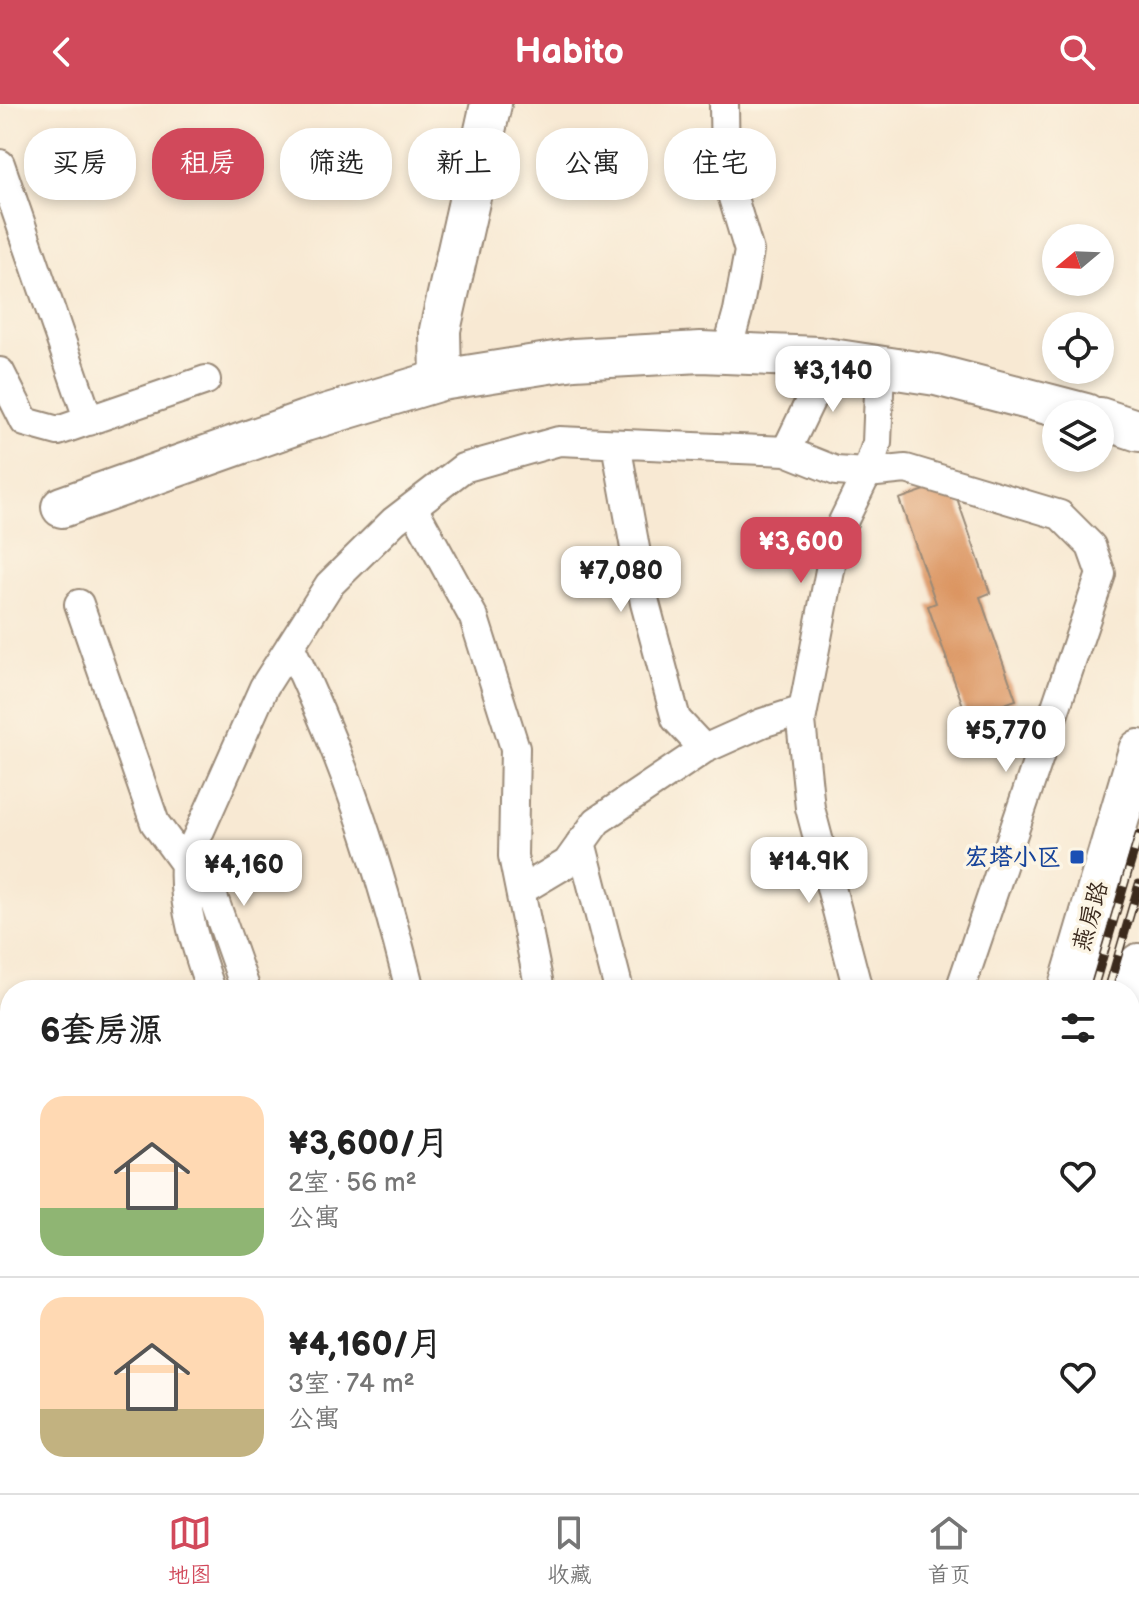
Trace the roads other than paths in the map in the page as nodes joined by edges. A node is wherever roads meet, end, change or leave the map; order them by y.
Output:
1 (491, 104) edge
2 (724, 104) edge
3 (0, 164) edge
4 (726, 354) junction
5 (818, 357) junction
6 (880, 367) junction
7 (0, 372) edge
8 (206, 380) dead end
9 (441, 380) junction
10 (1042, 403) edge
11 (89, 421) junction
12 (1114, 423) edge
13 (1139, 431) edge
14 (616, 444) junction
15 (786, 451) junction
16 (867, 473) junction
17 (62, 507) dead end
18 (413, 507) junction
19 (79, 604) dead end
20 (290, 646) junction
21 (803, 710) junction
22 (704, 749) junction
23 (1138, 756) edge
24 (581, 842) junction
25 (189, 853) junction
26 (520, 891) junction
27 (207, 980) edge
28 (242, 980) edge
29 (407, 980) edge
30 (538, 980) edge
31 (616, 980) edge
32 (855, 980) edge
33 (963, 980) edge
34 (1071, 980) edge

1 - 9 street
2 - 4 street
3 - 11 street
4 - 5 street
4 - 9 street
5 - 6 street
5 - 15 street
6 - 10 street
6 - 16 street
7 - 11 street
8 - 11 street
9 - 17 street
12 - 13 street
14 - 15 street
14 - 18 street
14 - 22 street
15 - 16 street
16 - 21 street
16 - 33 street
18 - 20 street
18 - 26 street
19 - 25 street
20 - 25 street
20 - 29 street
21 - 22 street
21 - 32 street
22 - 24 street
23 - 34 street, 燕房路
24 - 26 street
24 - 31 street
25 - 27 street
25 - 28 street
26 - 30 street

